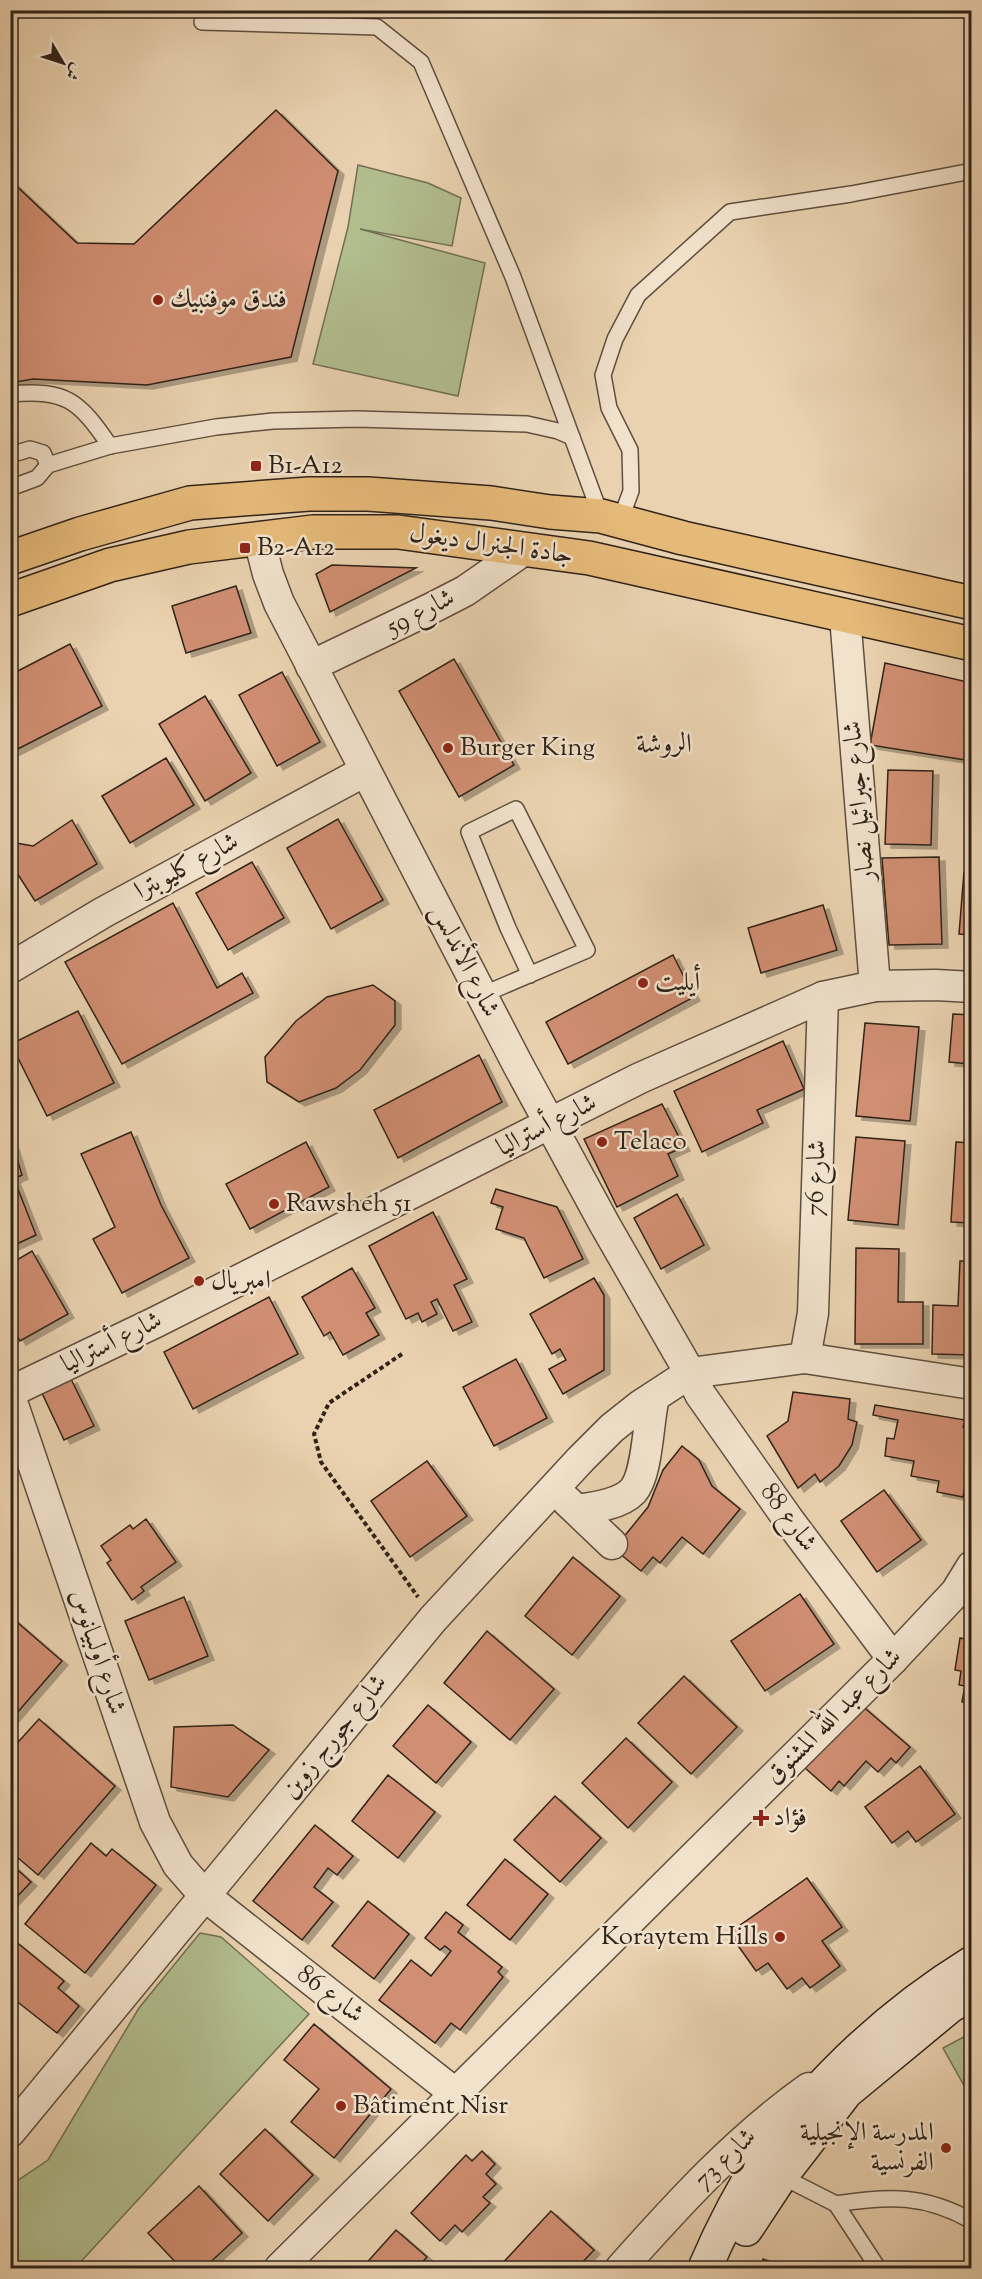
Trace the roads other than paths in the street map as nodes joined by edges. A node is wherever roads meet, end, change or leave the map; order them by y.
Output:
1 (202, 22) dead end
2 (972, 171) edge
3 (10, 394) edge
4 (572, 437) junction
5 (110, 446) junction
6 (10, 455) edge
7 (48, 465) junction
8 (10, 488) edge
9 (610, 518) junction
10 (259, 539) junction
11 (524, 550) junction
12 (10, 558) edge
13 (10, 600) edge
14 (972, 603) edge
15 (844, 616) junction
16 (972, 644) edge
17 (311, 666) junction
18 (366, 771) junction
19 (10, 968) edge
20 (530, 975) junction
21 (875, 986) junction
22 (972, 987) edge
23 (482, 995) junction
24 (823, 997) junction
25 (550, 1125) junction
26 (805, 1358) junction
27 (690, 1373) junction
28 (972, 1384) edge
29 (10, 1394) edge
30 (654, 1397) junction
31 (555, 1488) junction
32 (577, 1510) junction
33 (612, 1544) dead end
34 (972, 1566) edge
35 (893, 1659) junction
36 (205, 1896) junction
37 (972, 1963) edge
38 (972, 1993) edge
39 (836, 2086) junction
40 (456, 2094) junction
41 (10, 2132) edge
42 (771, 2169) junction
43 (836, 2204) junction
44 (972, 2222) edge
45 (280, 2268) edge
46 (621, 2268) edge
47 (705, 2268) edge
48 (728, 2268) edge
49 (878, 2268) edge

1 - 4 lane
2 - 9 lane
3 - 5 lane
4 - 5 lane
4 - 9 lane
5 - 7 lane
6 - 7 lane
7 - 8 lane
9 - 12 highway, جادة الجنرال ديغول
9 - 14 highway, جادة الجنرال ديغول
10 - 11 highway, جادة الجنرال ديغول
10 - 13 highway, جادة الجنرال ديغول
10 - 17 street, شارع الأندلس
11 - 15 highway, جادة الجنرال ديغول
11 - 17 street, شارع 59
15 - 16 highway, جادة الجنرال ديغول
15 - 21 street, شارع جبرائيل نصار
17 - 18 street, شارع الأندلس
18 - 19 street, شارع كليوبترا
18 - 23 street, شارع الأندلس
20 - 20 lane
20 - 23 lane
21 - 22 street, شارع أستراليا
21 - 24 street, شارع أستراليا
23 - 25 street, شارع الأندلس
24 - 25 street, شارع أستراليا
24 - 26 street, شارع 76
25 - 27 street, شارع الأندلس
25 - 29 street, شارع أستراليا
26 - 27 street
26 - 28 street
27 - 30 street, شارع جورج زوين
27 - 35 street, شارع 88
29 - 36 street, شارع أولبيانوس
30 - 31 street, شارع جورج زوين
30 - 32 street
31 - 32 street
31 - 36 street, شارع جورج زوين
32 - 33 street
34 - 35 street, شارع عبد الله المشنوق
35 - 40 street, شارع عبد الله المشنوق
36 - 40 street, شارع 86
36 - 41 street, شارع جورج زوين
37 - 39 main road
38 - 39 main road
39 - 42 main road
39 - 46 street, شارع 73
40 - 45 street, شارع عبد الله المشنوق
42 - 43 lane
42 - 47 main road
42 - 48 main road
43 - 44 lane
43 - 49 lane

